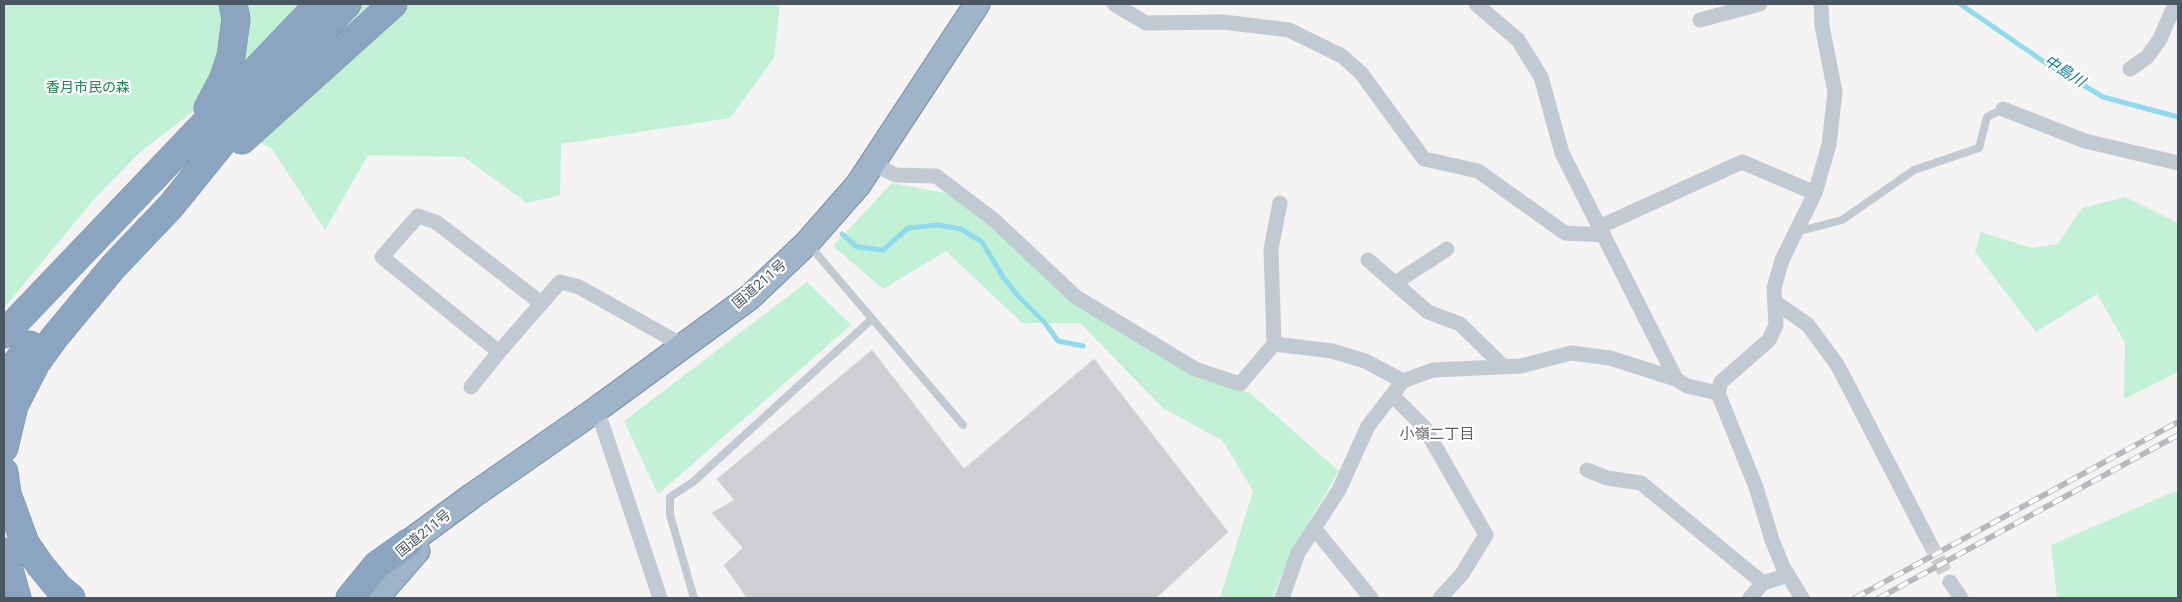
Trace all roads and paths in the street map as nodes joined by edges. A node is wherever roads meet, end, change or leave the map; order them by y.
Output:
1 (232, 4) edge
2 (320, 4) edge
3 (347, 4) edge
4 (393, 4) edge
5 (977, 4) edge
6 (1114, 4) edge
7 (1476, 4) edge
8 (1760, 4) edge
9 (1821, 4) edge
10 (2176, 4) edge
11 (1700, 20) dead end
12 (2130, 69) dead end
13 (2003, 109) joint
14 (2178, 163) edge
15 (872, 164) junction
16 (160, 168) junction
17 (1814, 194) junction
18 (1280, 203) dead end
19 (171, 206) junction
20 (1601, 231) junction
21 (1794, 232) junction
22 (807, 242) junction
23 (1447, 249) dead end
24 (1368, 260) dead end
25 (113, 267) junction
26 (1395, 284) junction
27 (1775, 302) junction
28 (541, 303) junction
29 (872, 319) junction
30 (4, 334) edge
31 (1274, 344) junction
32 (684, 346) junction
33 (499, 352) junction
34 (1503, 366) junction
35 (1676, 378) junction
36 (4, 380) edge
37 (1403, 381) junction
38 (471, 387) dead end
39 (1718, 393) junction
40 (1392, 395) junction
41 (597, 409) junction
42 (963, 424) dead end
43 (4, 448) edge
44 (1587, 470) dead end
45 (4, 472) edge
46 (472, 496) junction
47 (1314, 528) junction
48 (1927, 538) tunnel mouth
49 (408, 543) junction
50 (4, 552) edge
51 (1788, 575) junction
52 (1950, 582) tunnel mouth
53 (1763, 583) junction
54 (4, 584) edge
55 (659, 597) edge
56 (16, 598) edge
57 (71, 598) edge
58 (350, 598) edge
59 (360, 598) edge
60 (376, 598) edge
61 (694, 598) edge
62 (1282, 598) edge
63 (1371, 598) edge
64 (1440, 598) edge
65 (1750, 598) edge
66 (1802, 598) edge
67 (1961, 598) edge

1 - 16 highway
2 - 16 highway
3 - 19 highway
4 - 19 highway
5 - 15 highway, 国道211号
6 - 20 street
7 - 20 street
8 - 11 street
9 - 17 street
10 - 12 street
13 - 14 street
13 - 21 lane
15 - 22 highway, 国道211号
15 - 31 street
16 - 30 highway
17 - 20 street
17 - 21 street
18 - 31 street
19 - 25 highway
20 - 35 street
21 - 27 street
22 - 29 lane
22 - 32 highway, 国道211号
23 - 26 street
24 - 26 street
25 - 36 highway
25 - 43 highway
26 - 34 street
27 - 39 street
27 - 48 street
28 - 32 street
28 - 33 street
28 - 33 street
29 - 42 lane
29 - 61 lane
31 - 37 street
32 - 41 highway, 国道211号
33 - 38 street
34 - 35 street
34 - 37 street
35 - 39 street
37 - 40 street
39 - 51 street
40 - 47 street
40 - 64 street
41 - 46 highway, 国道211号
41 - 55 street
44 - 53 street
45 - 57 highway
46 - 49 highway, 国道211号
46 - 60 highway, 国道211号
47 - 62 street
47 - 63 street
49 - 58 highway
49 - 59 highway, 国道211号
50 - 56 highway
51 - 53 street
51 - 66 street
52 - 67 street
53 - 65 street
54 - 56 highway

